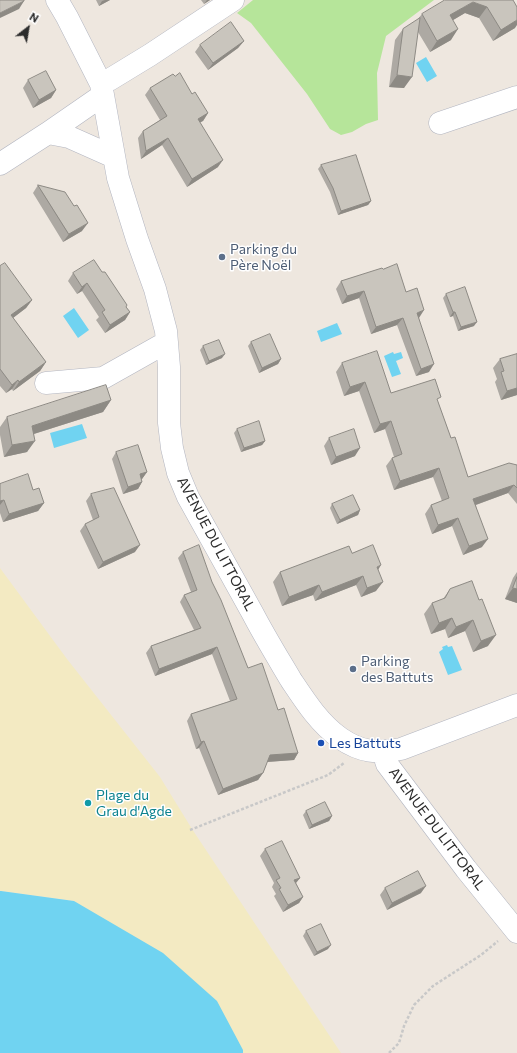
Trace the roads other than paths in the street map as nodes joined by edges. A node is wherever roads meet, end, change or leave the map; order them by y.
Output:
1 (57, 0) edge
2 (233, 0) edge
3 (102, 89) junction
4 (517, 97) edge
5 (440, 123) dead end
6 (48, 133) junction
7 (114, 157) junction
8 (0, 164) edge
9 (167, 342) junction
10 (46, 383) dead end
11 (517, 705) edge
12 (383, 752) junction
13 (515, 930) edge

1 - 3 street, AVENUE DU LITTORAL
2 - 3 street
3 - 6 street
3 - 7 street, AVENUE DU LITTORAL
4 - 5 street
6 - 7 street
6 - 8 street
7 - 9 street, AVENUE DU LITTORAL
9 - 10 street
9 - 12 street, AVENUE DU LITTORAL
11 - 12 street
12 - 13 street, AVENUE DU LITTORAL

